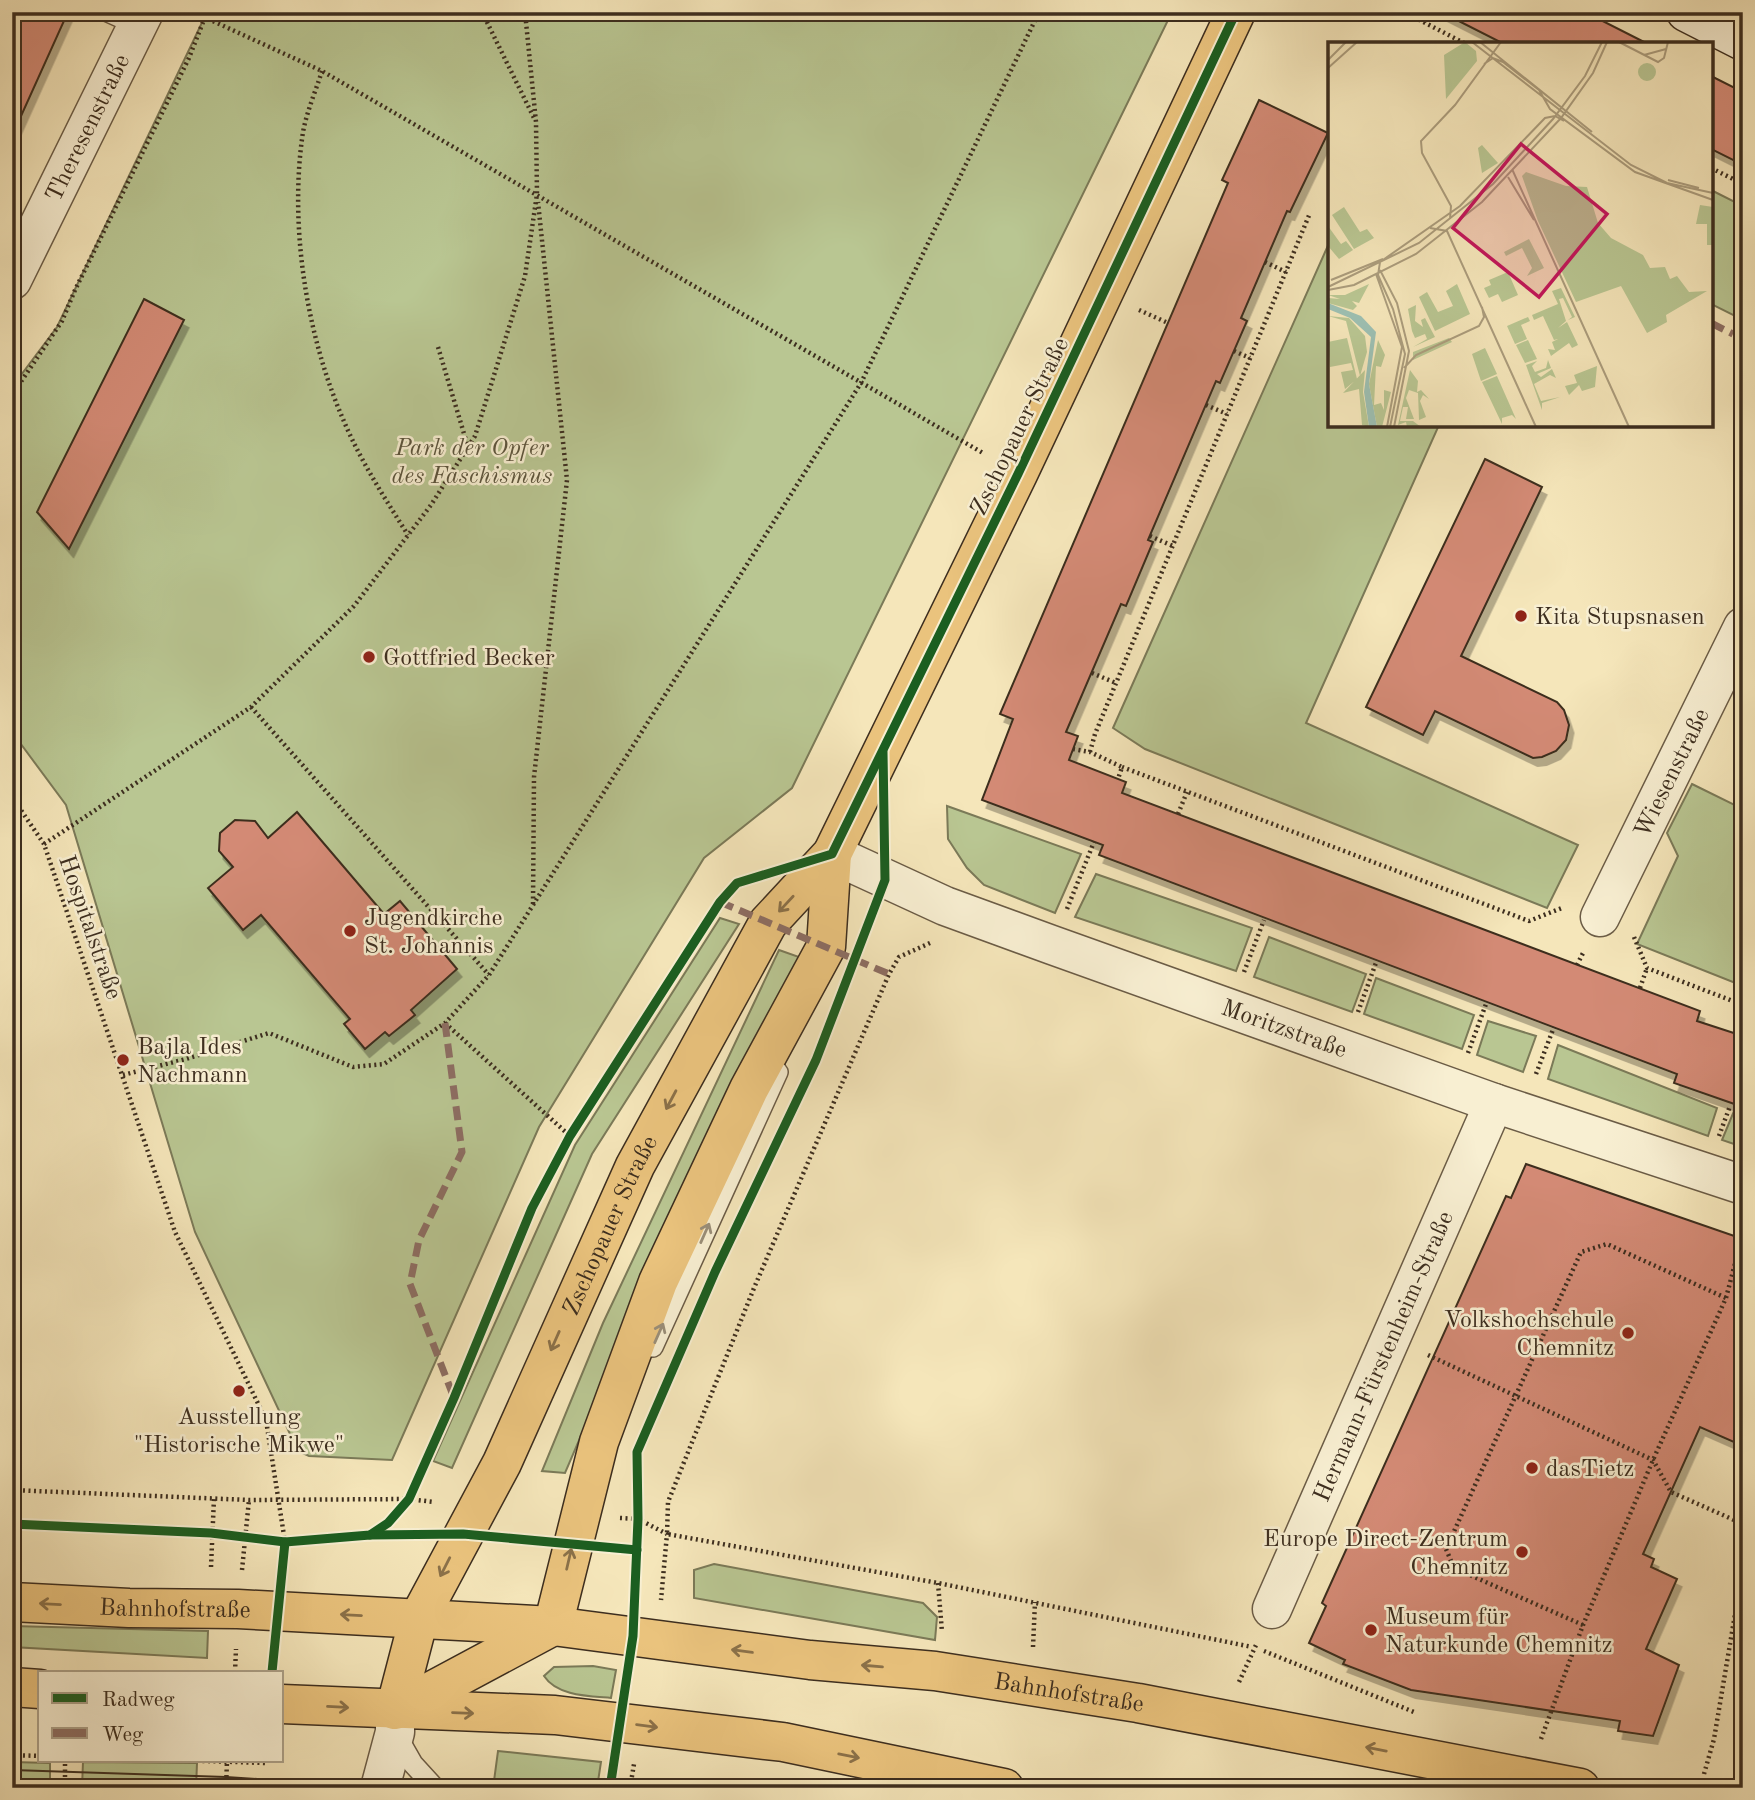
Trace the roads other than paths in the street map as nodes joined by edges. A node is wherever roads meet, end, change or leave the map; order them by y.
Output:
1 (1237, 12) edge
2 (1686, 12) edge
3 (130, 17) edge
4 (1743, 41) edge
5 (12, 280) edge
6 (1743, 627) edge
7 (832, 854) junction
8 (1600, 917) road end
9 (1508, 1107) junction
10 (1743, 1185) edge
11 (12, 1602) edge
12 (1272, 1609) dead end
13 (419, 1618) junction
14 (553, 1626) junction
15 (472, 1670) junction
16 (12, 1687) edge
17 (38, 1689) edge
18 (284, 1704) edge
19 (555, 1716) junction
20 (395, 1721) junction
21 (380, 1788) edge
22 (435, 1788) edge
23 (1004, 1788) edge
24 (1580, 1788) edge

1 - 7 main road, Zschopauer Straße
2 - 4 street
3 - 5 street, Theresenstraße
6 - 8 street, Wiesenstraße
7 - 9 street, Moritzstraße
7 -> 13 main road, Zschopauer Straße
14 -> 7 main road, Zschopauer Straße
9 - 10 street, Moritzstraße
9 - 12 street, Hermann-Fürstenheim-Straße
13 -> 11 main road, Bahnhofstraße
13 - 14 main road, Bahnhofstraße
13 - 15 main road
13 - 20 main road, Zschopauer Straße
14 - 15 main road
24 -> 14 main road, Bahnhofstraße
15 - 19 main road
15 - 20 main road
16 - 17 main road
18 -> 20 main road
20 -> 19 main road
19 -> 23 main road
20 - 21 street
20 - 22 lane

